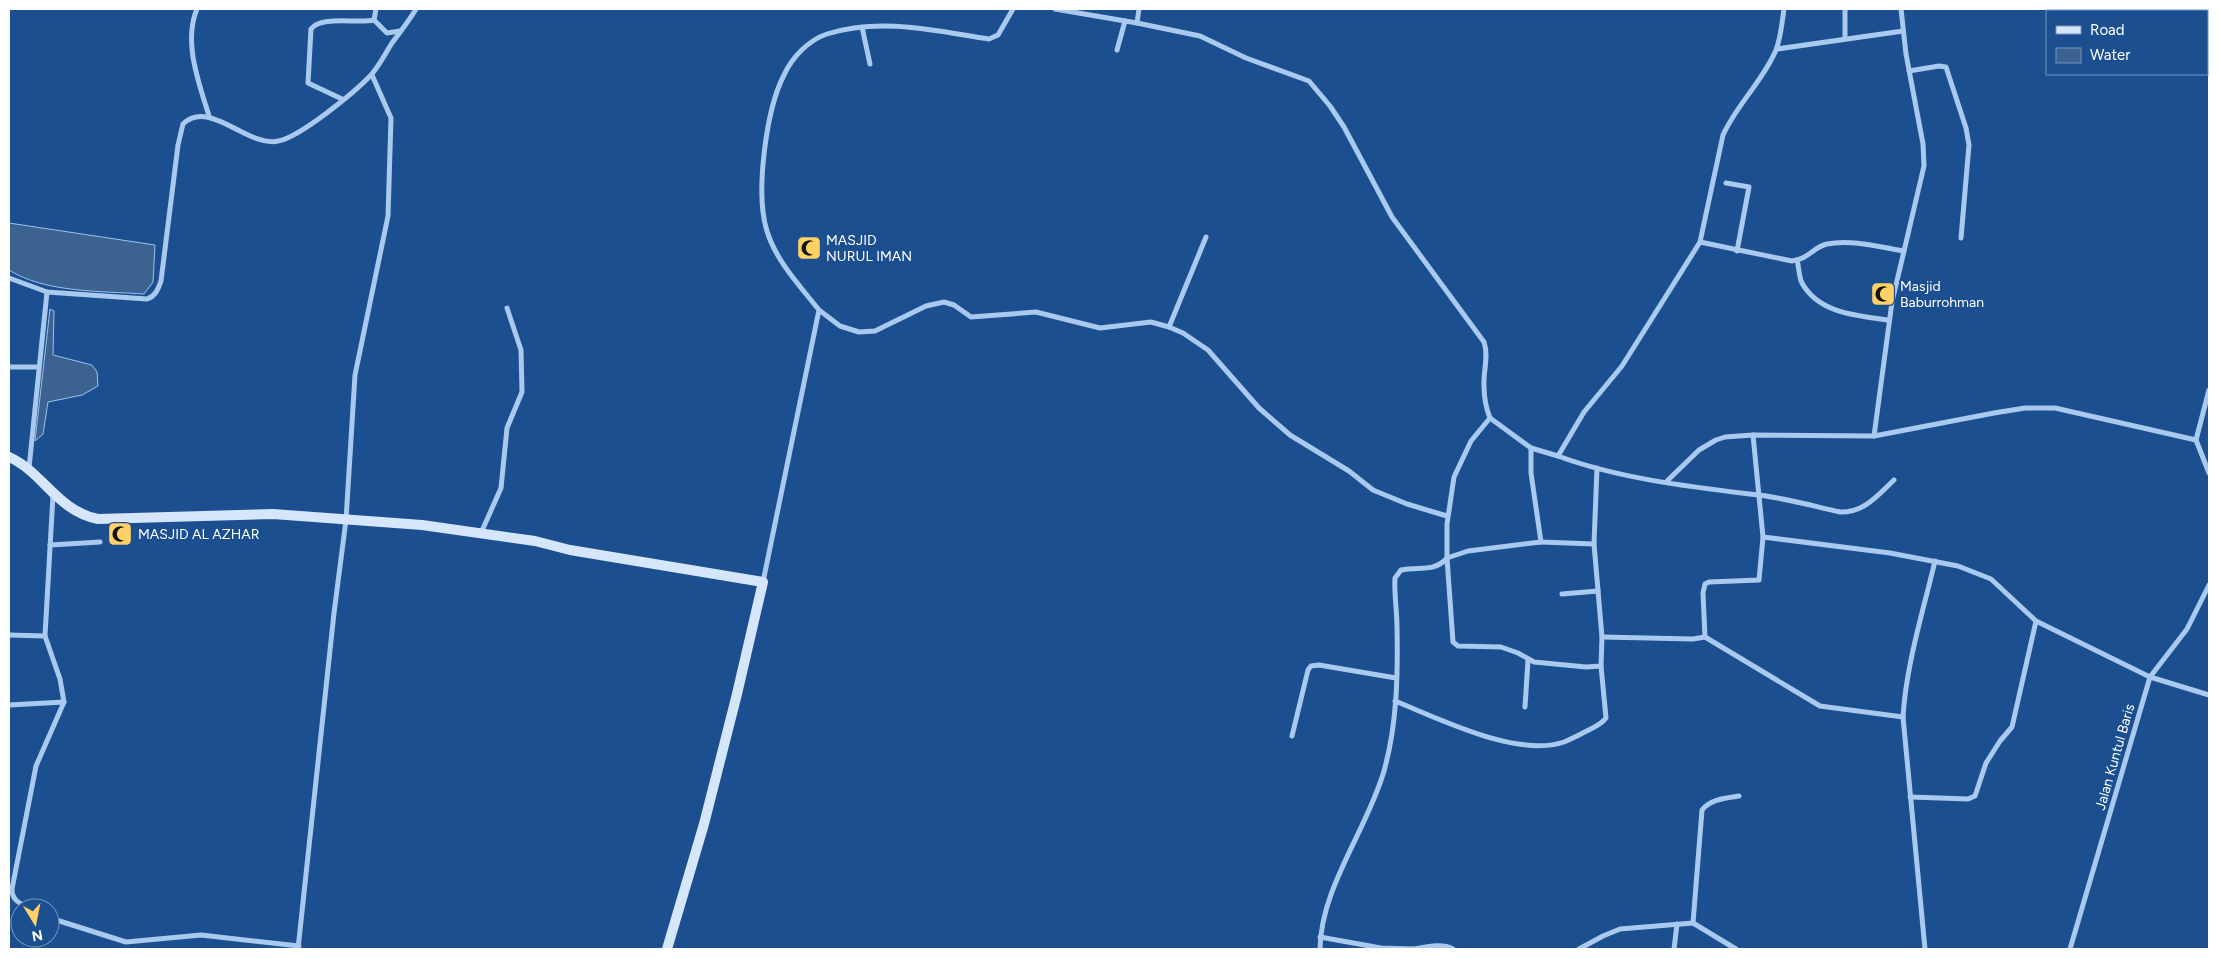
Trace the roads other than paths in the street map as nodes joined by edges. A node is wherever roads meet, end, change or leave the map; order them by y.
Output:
1 (197, 9) edge
2 (376, 9) edge
3 (416, 9) edge
4 (1013, 9) edge
5 (1055, 9) edge
6 (1139, 9) edge
7 (1784, 9) edge
8 (1845, 9) edge
9 (1901, 9) edge
10 (374, 20) junction
11 (1125, 20) junction
12 (1137, 23) junction
13 (862, 27) junction
14 (400, 30) junction
15 (1903, 31) junction
16 (1845, 39) junction
17 (1777, 49) junction
18 (1117, 50) dead end
19 (870, 64) dead end
20 (1909, 72) junction
21 (372, 74) junction
22 (342, 99) junction
23 (208, 116) junction
24 (1726, 183) dead end
25 (1206, 237) dead end
26 (1961, 238) dead end
27 (1700, 242) junction
28 (1737, 251) junction
29 (1904, 251) junction
30 (1797, 260) junction
31 (9, 278) edge
32 (48, 292) junction
33 (507, 308) dead end
34 (819, 310) junction
35 (1889, 320) junction
36 (1170, 327) junction
37 (9, 367) edge
38 (39, 367) junction
39 (2209, 390) edge
40 (1490, 418) junction
41 (1753, 435) junction
42 (1874, 436) junction
43 (2196, 440) junction
44 (1531, 448) junction
45 (1558, 456) junction
46 (9, 457) edge
47 (1597, 468) junction
48 (29, 469) junction
49 (2209, 473) edge
50 (1894, 480) dead end
51 (1667, 481) junction
52 (53, 495) junction
53 (1758, 495) junction
54 (1447, 516) junction
55 (346, 520) junction
56 (481, 533) junction
57 (1763, 537) junction
58 (100, 542) dead end
59 (1541, 542) junction
60 (1594, 544) junction
61 (50, 545) junction
62 (1447, 558) junction
63 (1935, 561) junction
64 (762, 582) junction
65 (2209, 585) edge
66 (1598, 591) junction
67 (1562, 594) dead end
68 (2036, 620) junction
69 (9, 635) edge
70 (46, 636) junction
71 (1602, 637) junction
72 (1705, 637) junction
73 (1528, 660) junction
74 (1601, 666) junction
75 (2150, 677) junction
76 (1396, 678) junction
77 (2209, 694) edge
78 (1396, 701) junction
79 (64, 702) junction
80 (9, 705) edge
81 (1525, 707) dead end
82 (1903, 717) junction
83 (1292, 736) dead end
84 (1739, 796) dead end
85 (1910, 797) junction
86 (14, 898) edge
87 (60, 921) edge
88 (1693, 923) junction
89 (1677, 924) junction
90 (1320, 937) junction
91 (298, 947) edge
92 (667, 949) edge
93 (1320, 949) edge
94 (1414, 949) edge
95 (1453, 949) edge
96 (1580, 949) edge
97 (1674, 949) edge
98 (1736, 949) edge
99 (1925, 949) edge
100 (2070, 949) edge

1 - 23 street
2 - 10 street
3 - 14 street
4 - 13 street
5 - 11 street
6 - 12 street
7 - 17 street
8 - 16 street
9 - 15 street
10 - 14 street
10 - 22 street
11 - 12 street
11 - 18 street
12 - 40 street
13 - 19 street
13 - 34 street
14 - 21 street
15 - 16 street
15 - 20 street
16 - 17 street
17 - 27 street
20 - 26 street
20 - 29 street
21 - 22 street
21 - 55 street
22 - 23 street
23 - 32 street
24 - 28 street
25 - 36 street
27 - 28 street
27 - 45 street
28 - 30 street
29 - 30 street
29 - 35 street
30 - 35 street
31 - 32 street
32 - 38 street
33 - 56 street
34 - 36 street
34 - 64 street
35 - 42 street
36 - 54 street
37 - 38 street
38 - 48 street
39 - 43 street
40 - 44 street
40 - 54 street
41 - 42 street
41 - 51 street
41 - 53 street
42 - 43 street
43 - 49 street
44 - 45 street
44 - 59 street
45 - 47 street
46 - 48 street
47 - 51 street
47 - 60 street
48 - 52 street
50 - 53 street
51 - 53 street
52 - 55 street
52 - 61 street
53 - 57 street
54 - 62 street
55 - 56 street
55 - 91 street
56 - 64 street
57 - 63 street
57 - 72 street
58 - 61 street
59 - 60 street
59 - 62 street
60 - 66 street
61 - 70 street
62 - 73 street
62 - 76 street
63 - 68 street
63 - 82 street
64 - 92 street
65 - 75 street, Jalan Kuntul Baris
66 - 67 street
66 - 71 street
68 - 75 street
68 - 85 street
69 - 70 street
70 - 79 street
71 - 72 street
71 - 74 street
72 - 82 street
73 - 74 street
73 - 81 street
74 - 78 street
75 - 77 street
75 - 100 street, Jalan Kuntul Baris
76 - 78 street
76 - 83 street
78 - 90 street
79 - 80 street
79 - 86 street
82 - 85 street
84 - 88 street
85 - 99 street
87 - 91 street
88 - 89 street
88 - 98 street
89 - 96 street
89 - 97 street
90 - 93 street
90 - 94 street
94 - 95 street

